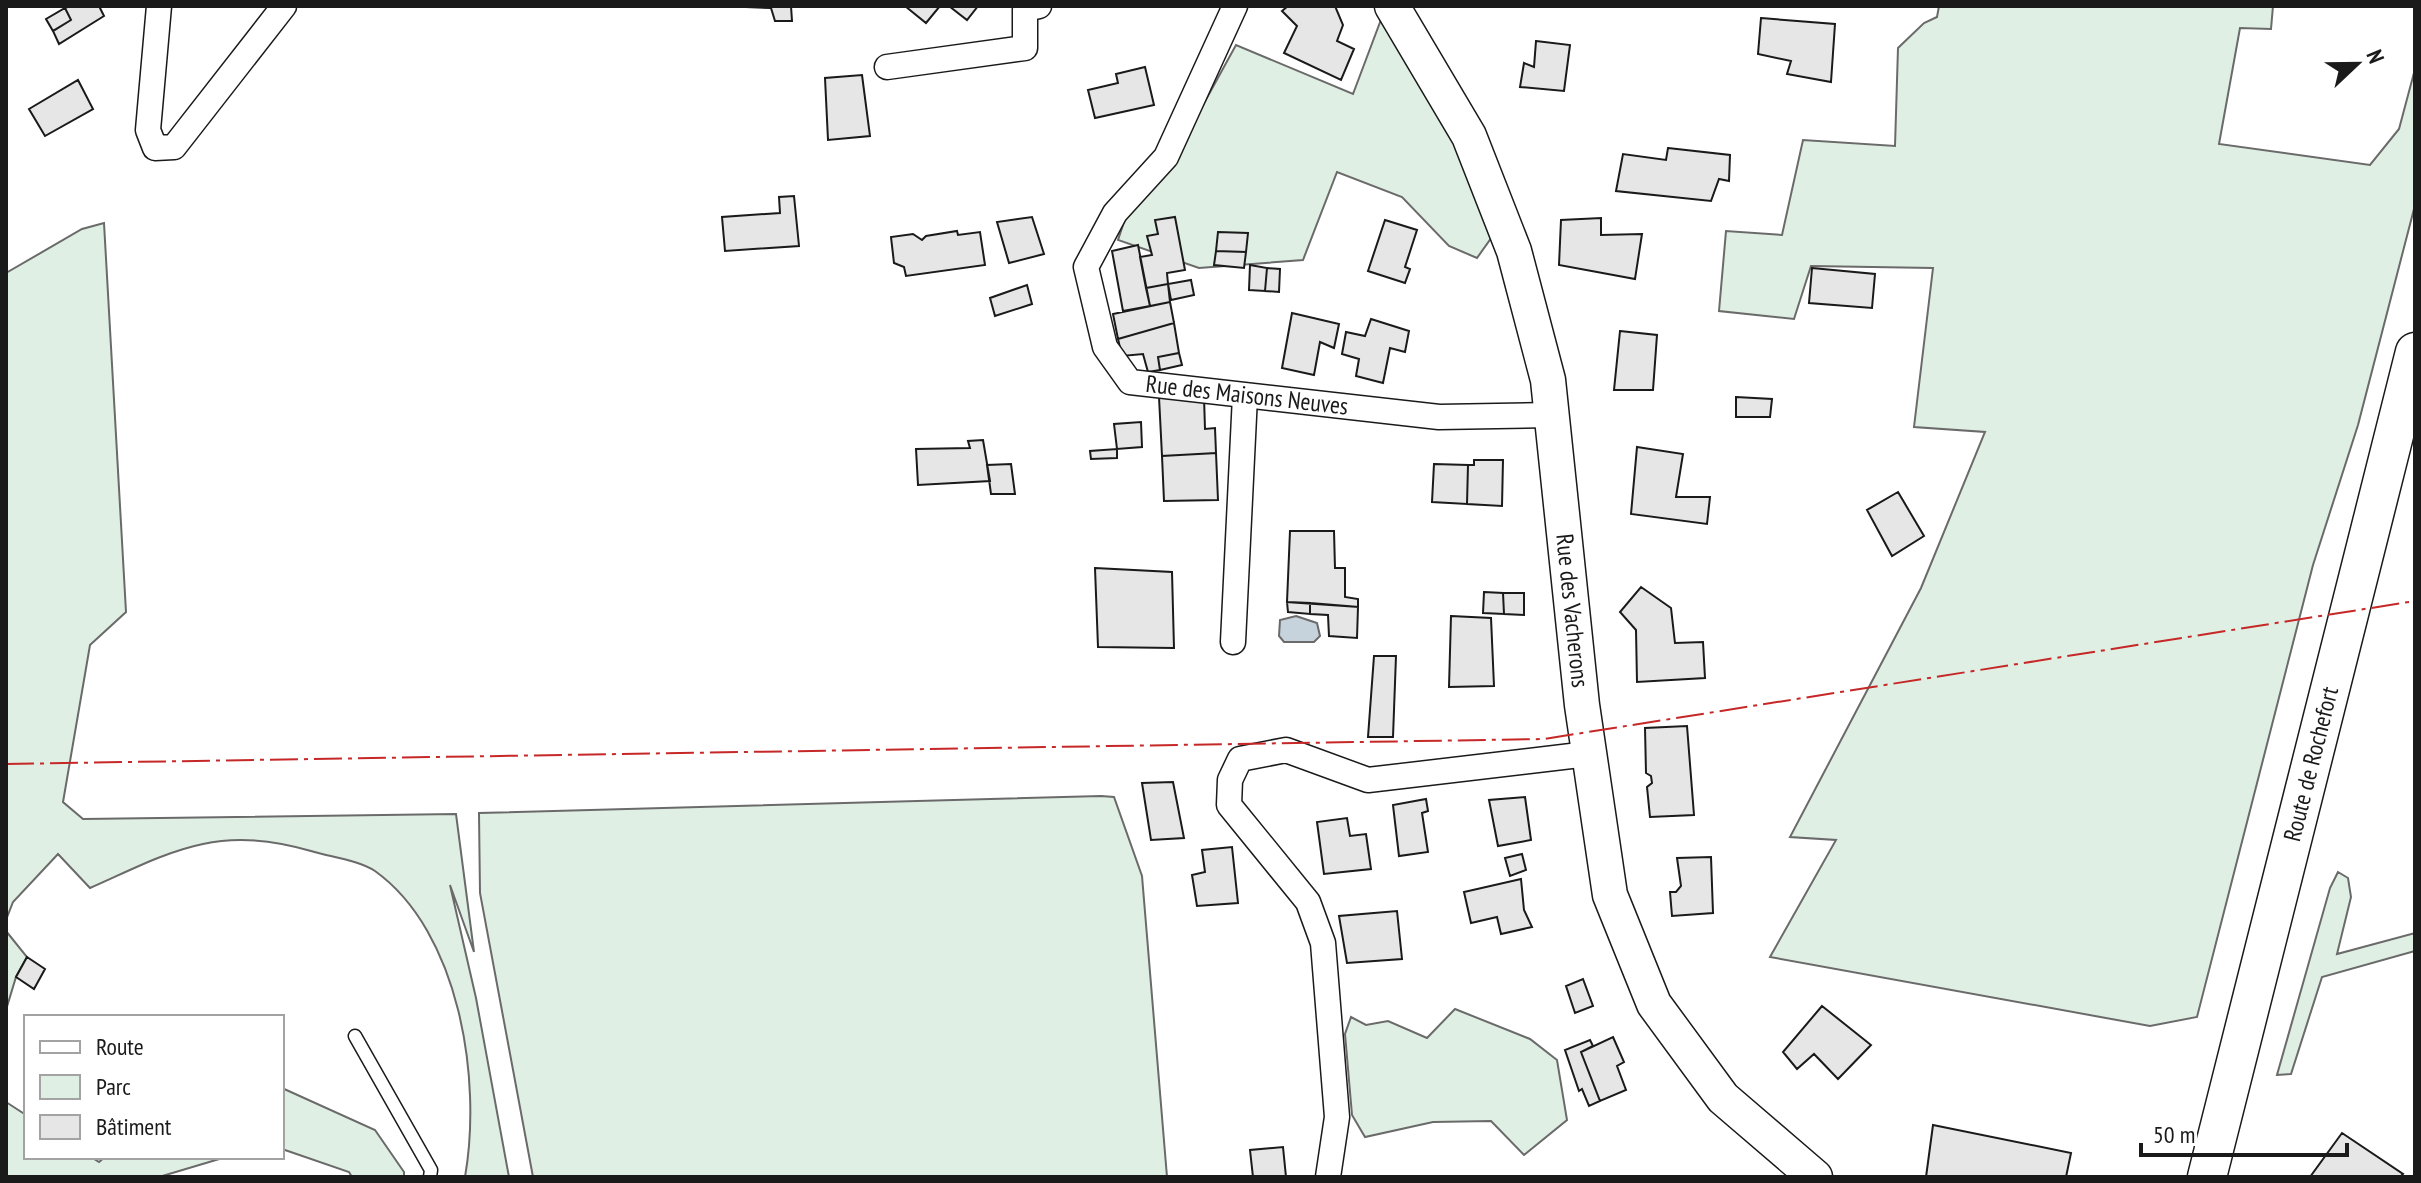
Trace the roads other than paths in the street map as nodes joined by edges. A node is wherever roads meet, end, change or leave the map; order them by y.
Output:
1 (159, 6) edge
2 (284, 6) edge
3 (1039, 6) edge
4 (1235, 6) edge
5 (1392, 6) edge
6 (887, 67) dead end
7 (2415, 352) edge
8 (1245, 396) junction
9 (1551, 415) junction
10 (1233, 642) dead end
11 (1588, 754) junction
12 (355, 1036) dead end
13 (430, 1177) edge
14 (1328, 1177) edge
15 (1815, 1177) edge
16 (2207, 1177) edge

1 - 2 street
3 - 6 street
4 - 8 street, Rue des Maisons Neuves
5 - 9 street, Rue des Vacherons
7 - 16 main road, Route de Rochefort
8 - 9 street, Rue des Maisons Neuves
8 - 10 street
9 - 11 street, Rue des Vacherons
11 - 14 street
11 - 15 street, Rue des Vacherons
12 - 13 lane

